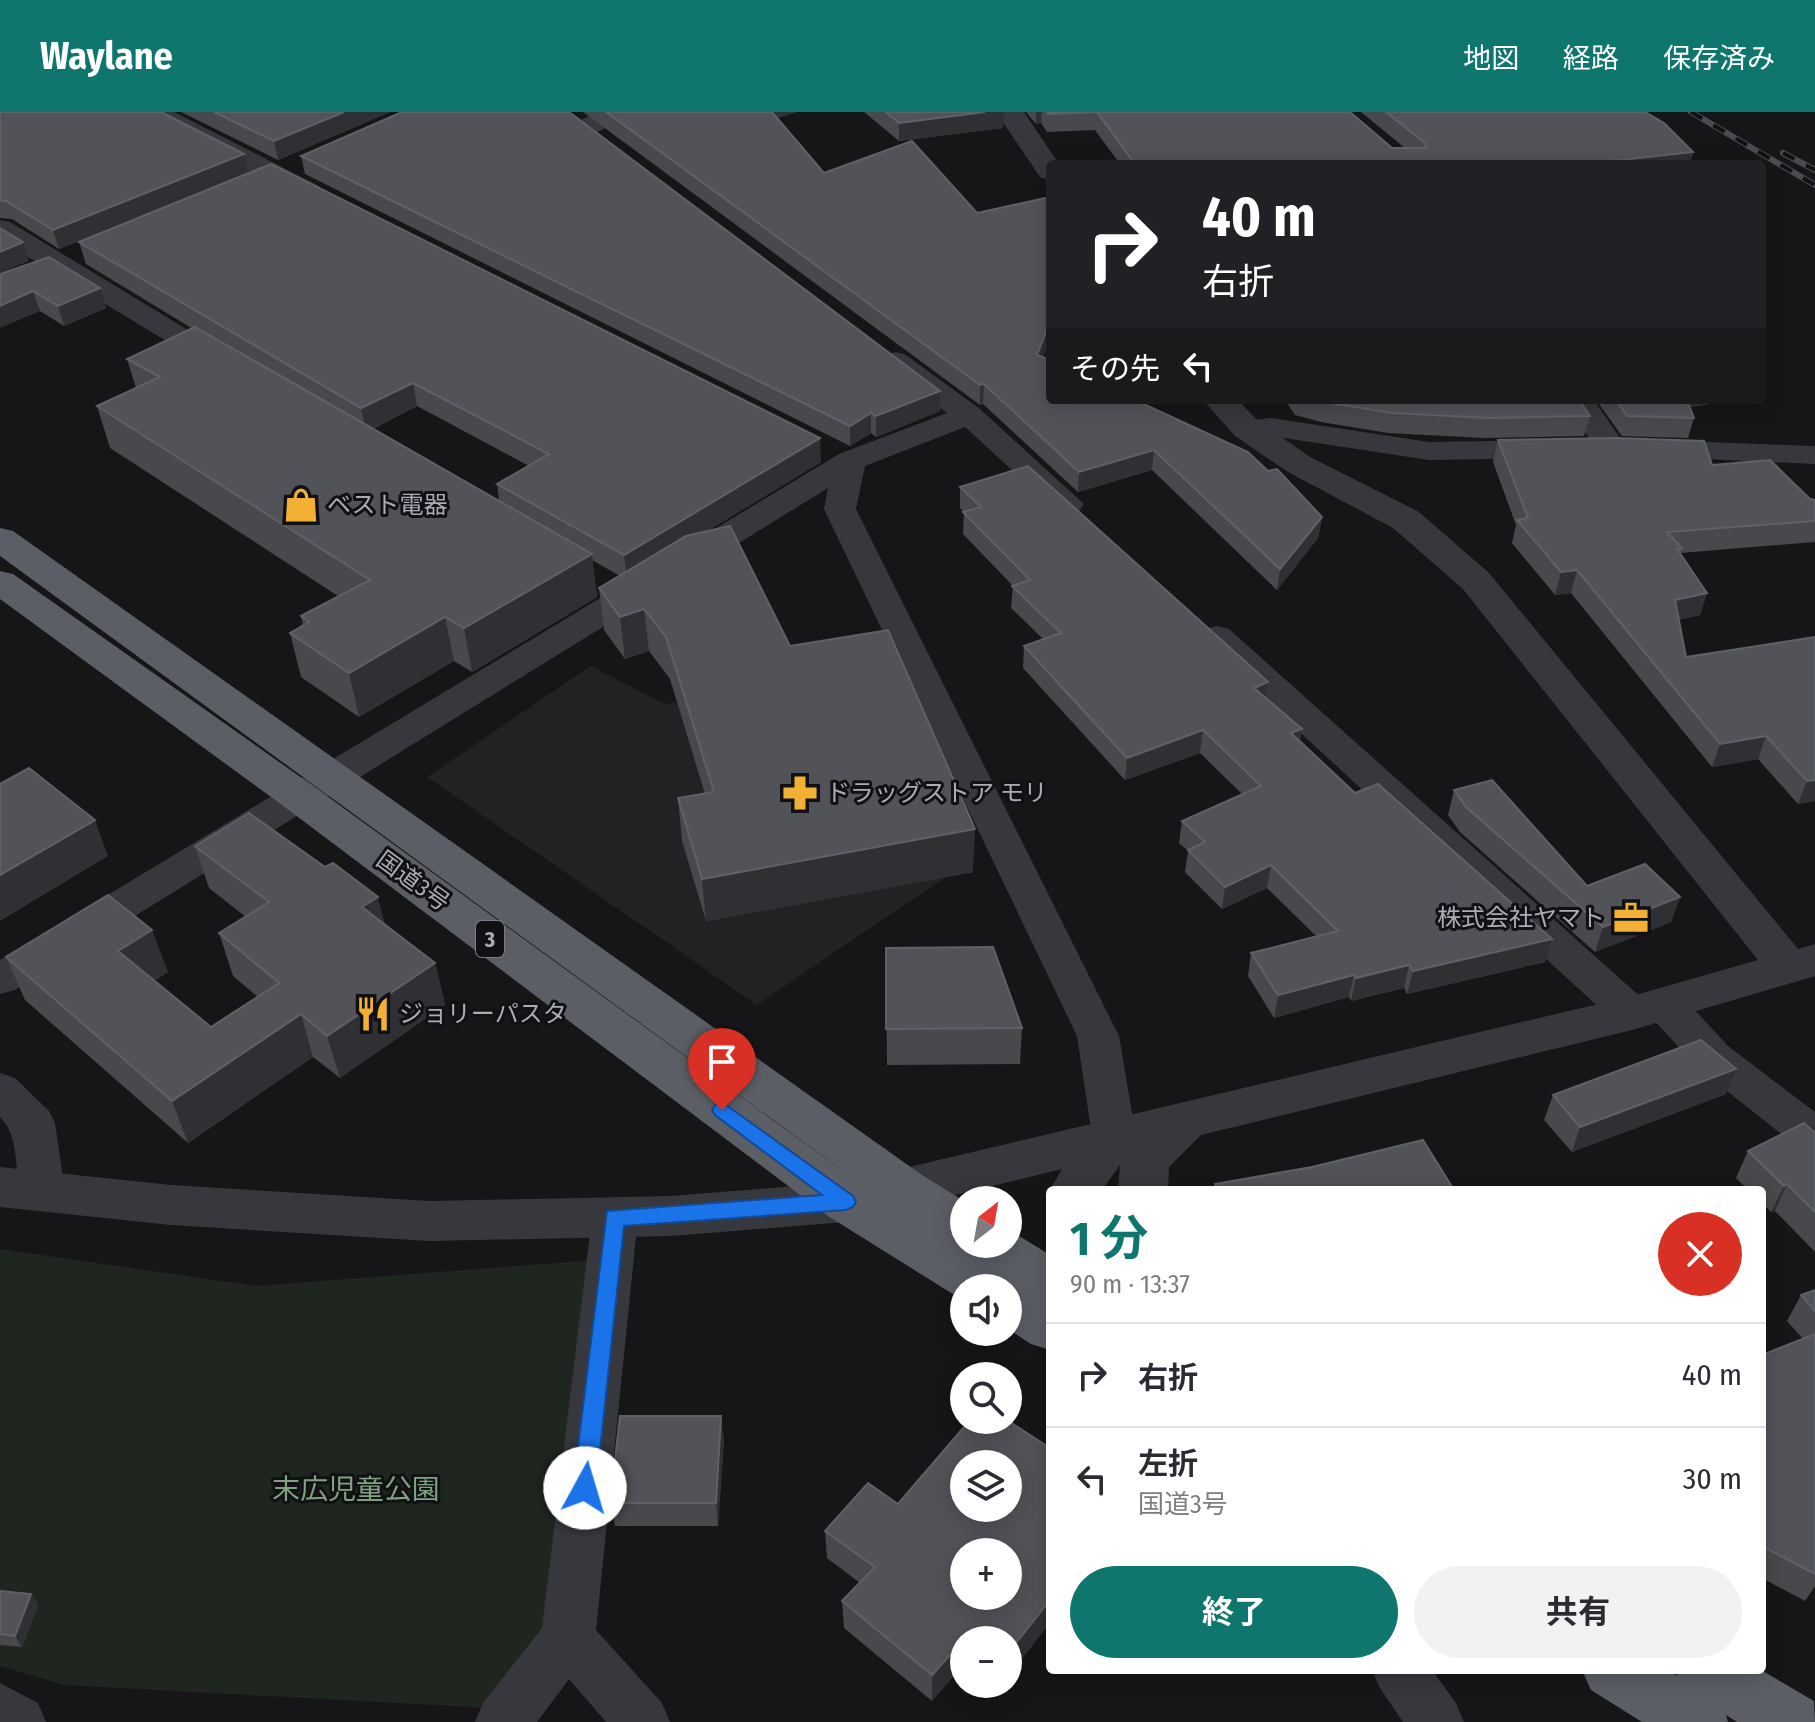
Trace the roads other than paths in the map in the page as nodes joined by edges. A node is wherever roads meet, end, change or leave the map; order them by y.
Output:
1 (155, 112) edge
2 (610, 112) edge
3 (1010, 112) edge
4 (574, 120) edge
5 (610, 147) edge
6 (304, 162) edge
7 (1046, 165) edge
8 (275, 174) junction
9 (246, 186) edge
10 (330, 202) edge
11 (0, 228) edge
12 (87, 250) edge
13 (58, 262) junction
14 (29, 274) edge
15 (878, 348) edge
16 (252, 382) edge
17 (1224, 404) edge
18 (1582, 404) edge
19 (969, 415) junction
20 (1247, 429) junction
21 (1611, 448) junction
22 (1755, 453) junction
23 (837, 454) junction
24 (1815, 455) edge
25 (1785, 482) edge
26 (1097, 530) edge
27 (0, 539) edge
28 (0, 582) edge
29 (1190, 614) edge
30 (317, 788) junction
31 (1801, 964) edge
32 (0, 979) edge
33 (1648, 1008) junction
34 (0, 1090) edge
35 (1184, 1122) junction
36 (1114, 1136) junction
37 (1815, 1136) edge
38 (1078, 1186) edge
39 (1143, 1186) edge
40 (21, 1189) edge
41 (904, 1189) junction
42 (846, 1202) junction
43 (615, 1217) junction
44 (950, 1218) edge
45 (1013, 1258) edge
46 (962, 1274) edge
47 (1046, 1279) edge
48 (1022, 1311) edge
49 (1046, 1326) edge
50 (568, 1638) junction
51 (1402, 1674) edge
52 (1619, 1674) edge
53 (1712, 1674) edge
54 (0, 1710) edge
55 (18, 1722) edge
56 (503, 1722) edge
57 (642, 1722) edge
58 (1436, 1722) edge
59 (1698, 1722) edge
60 (1793, 1722) edge

1 - 8 street
2 - 4 street
3 - 7 street
4 - 5 street
6 - 8 street
8 - 9 street
8 - 10 street
11 - 13 street
12 - 13 street
13 - 14 street
13 - 16 street
15 - 19 street
17 - 20 street
18 - 21 street
19 - 23 street
19 - 26 street
20 - 21 street
20 - 31 street
21 - 22 street
22 - 24 street
22 - 25 street
23 - 30 street
23 - 36 street
27 - 30 highway, 国道3号 / 3
28 - 30 highway, 国道3号 / 3
29 - 33 street
30 - 32 street
30 - 41 highway, 国道3号 / 3
30 - 42 highway, 国道3号 / 3
31 - 33 street
33 - 35 street
33 - 37 street
34 - 40 street
35 - 36 street
35 - 39 street
36 - 38 street
36 - 41 street
40 - 43 street
41 - 42 street
41 - 44 highway, 国道3号 / 3
42 - 43 street
42 - 46 highway, 国道3号 / 3
43 - 50 street
45 - 47 highway
48 - 49 highway
50 - 56 street
50 - 57 street
51 - 58 street
52 - 59 highway
53 - 60 highway
54 - 55 street

